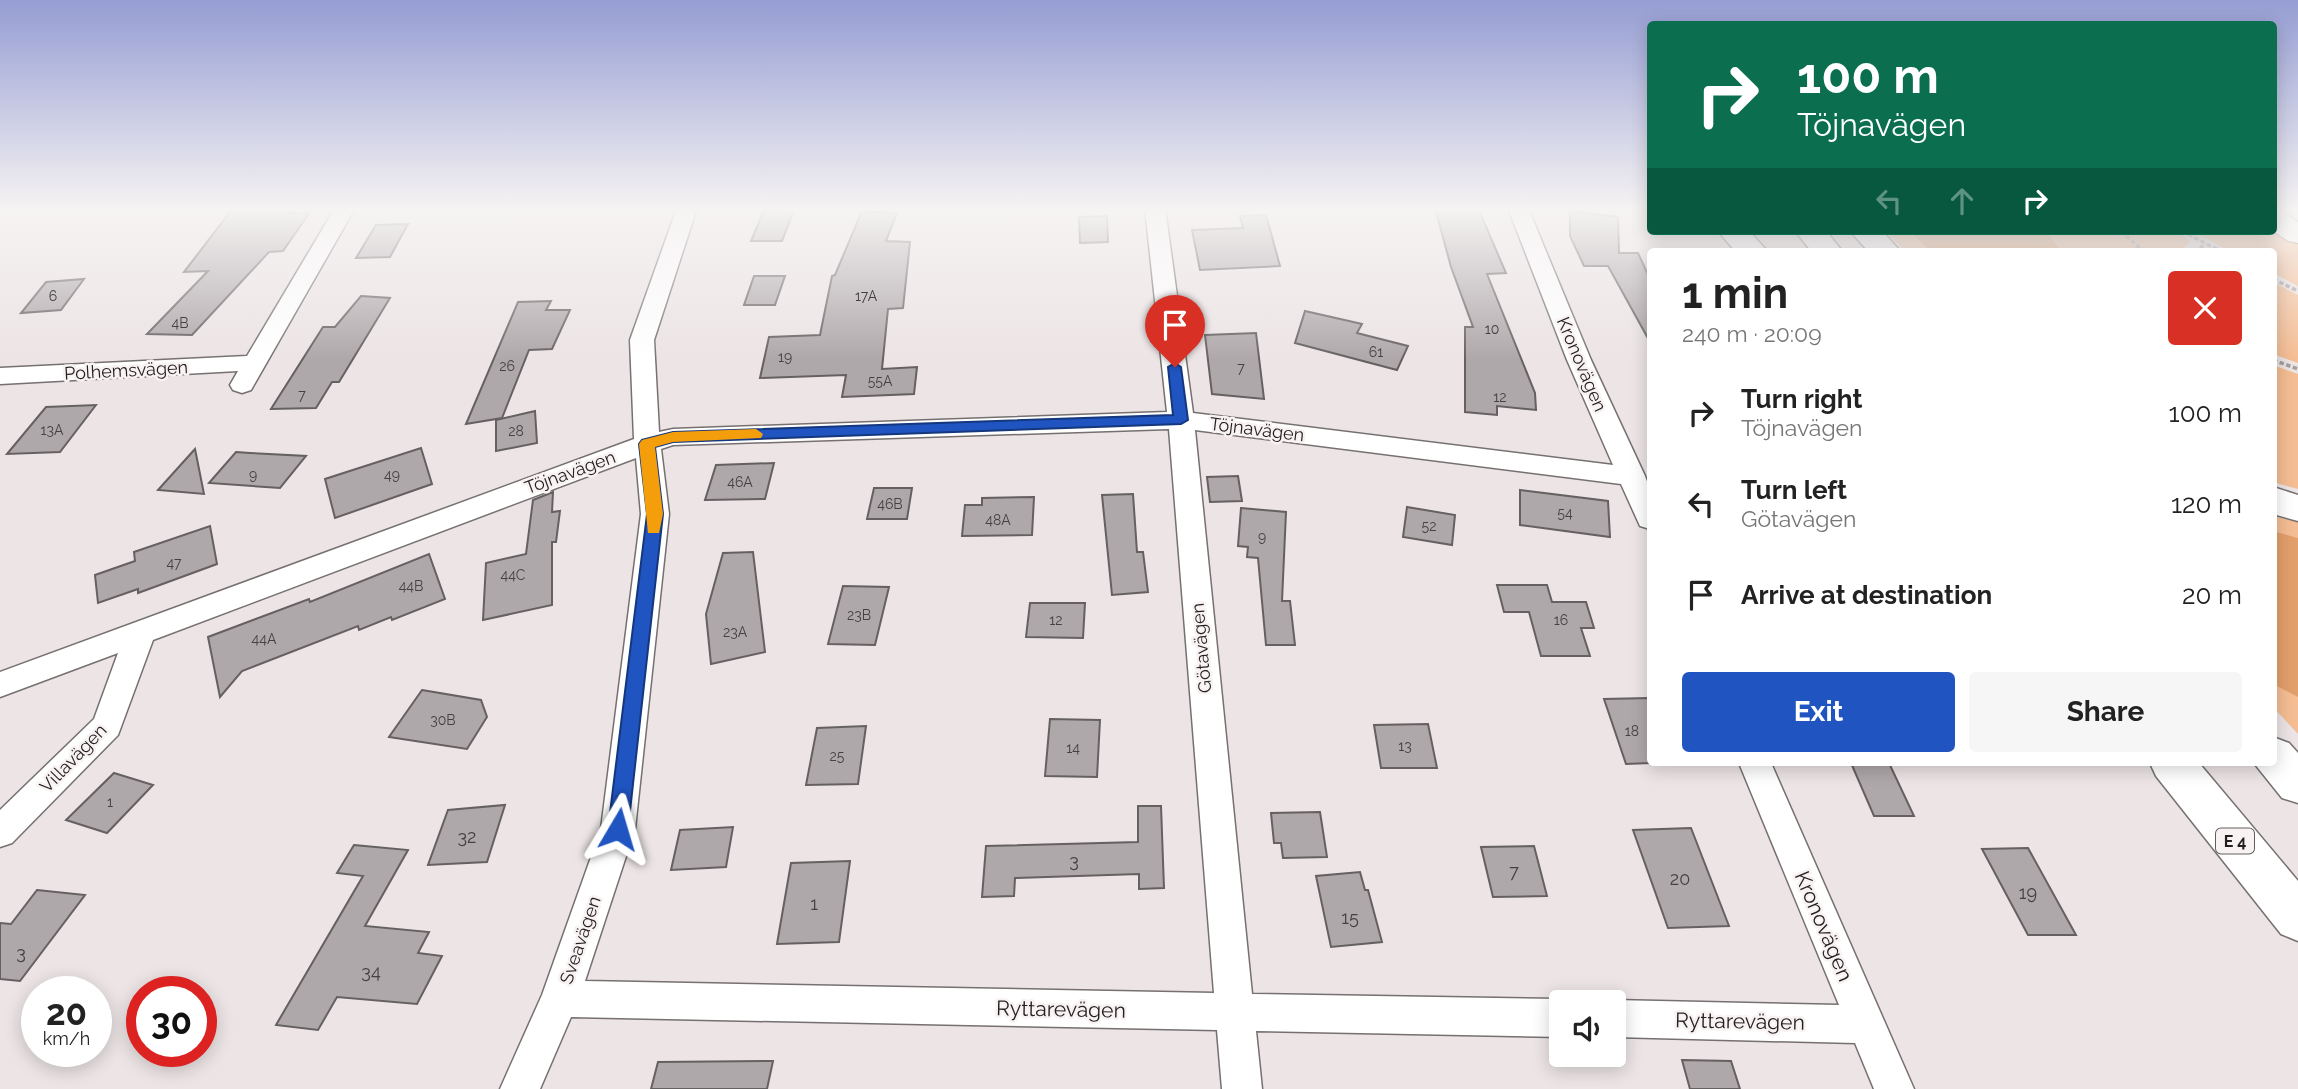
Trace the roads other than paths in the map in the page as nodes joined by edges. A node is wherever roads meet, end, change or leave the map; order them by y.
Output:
1 (315, 259) edge
2 (670, 259) edge
3 (1161, 259) edge
4 (1538, 259) edge
5 (0, 376) edge
6 (1181, 420) junction
7 (647, 444) junction
8 (1632, 476) junction
9 (2277, 501) edge
10 (2298, 508) edge
11 (1647, 512) edge
12 (141, 632) junction
13 (0, 685) edge
14 (2277, 761) edge
15 (1756, 766) edge
16 (2174, 766) edge
17 (2298, 785) edge
18 (0, 832) edge
19 (2298, 918) edge
20 (560, 999) junction
21 (1234, 1012) junction
22 (1549, 1018) edge
23 (1626, 1019) edge
24 (1866, 1024) junction
25 (520, 1089) edge
26 (1242, 1089) edge
27 (1894, 1089) edge

1 - 5 street, Polhemsvägen
2 - 7 street, Sveavägen
3 - 6 street, Götavägen
4 - 8 street, Kronovägen
6 - 7 street, Töjnavägen
6 - 8 street, Töjnavägen
6 - 21 street, Götavägen
7 - 12 street, Töjnavägen
7 - 20 street, Sveavägen
8 - 11 street, Kronovägen
9 - 10 highway
12 - 13 street, Töjnavägen
12 - 18 street, Villavägen
14 - 17 highway
15 - 24 street, Kronovägen
16 - 19 highway, E 4
20 - 21 street, Ryttarevägen
20 - 25 street, Sveavägen
21 - 22 street, Ryttarevägen
21 - 26 street, Götavägen
23 - 24 street, Ryttarevägen
24 - 27 street, Kronovägen

